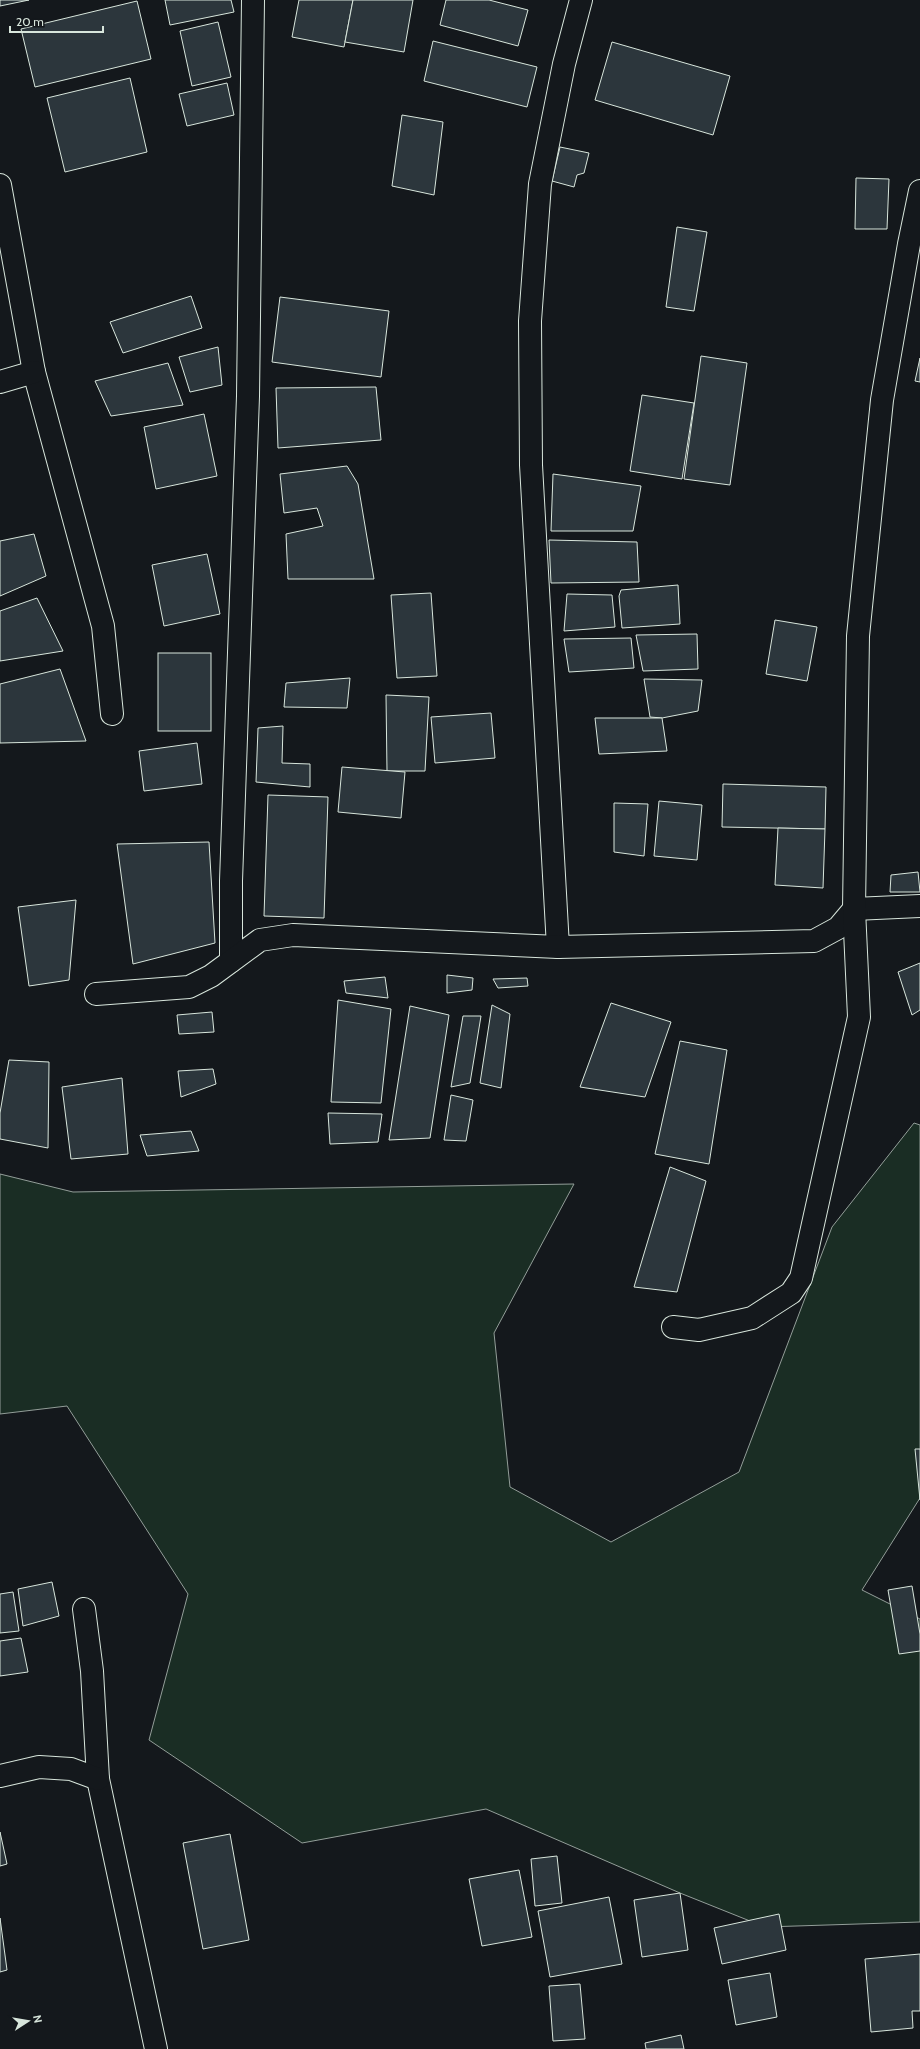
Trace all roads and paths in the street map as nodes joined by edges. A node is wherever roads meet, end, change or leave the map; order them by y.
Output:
1 (252, 0) edge
2 (581, 0) edge
3 (0, 185) edge
4 (920, 191) edge
5 (34, 372) junction
6 (0, 382) edge
7 (112, 714) dead end
8 (920, 906) edge
9 (854, 909) junction
10 (558, 947) junction
11 (231, 961) junction
12 (96, 994) dead end
13 (673, 1327) dead end
14 (84, 1609) dead end
15 (0, 1776) edge
16 (98, 1779) junction
17 (156, 2049) edge

1 - 11 street
2 - 10 street
3 - 5 street
4 - 9 street
5 - 6 street
5 - 7 street
8 - 9 street
9 - 10 street
9 - 13 street
10 - 11 street
11 - 12 street
14 - 16 street
15 - 16 street
16 - 17 street

